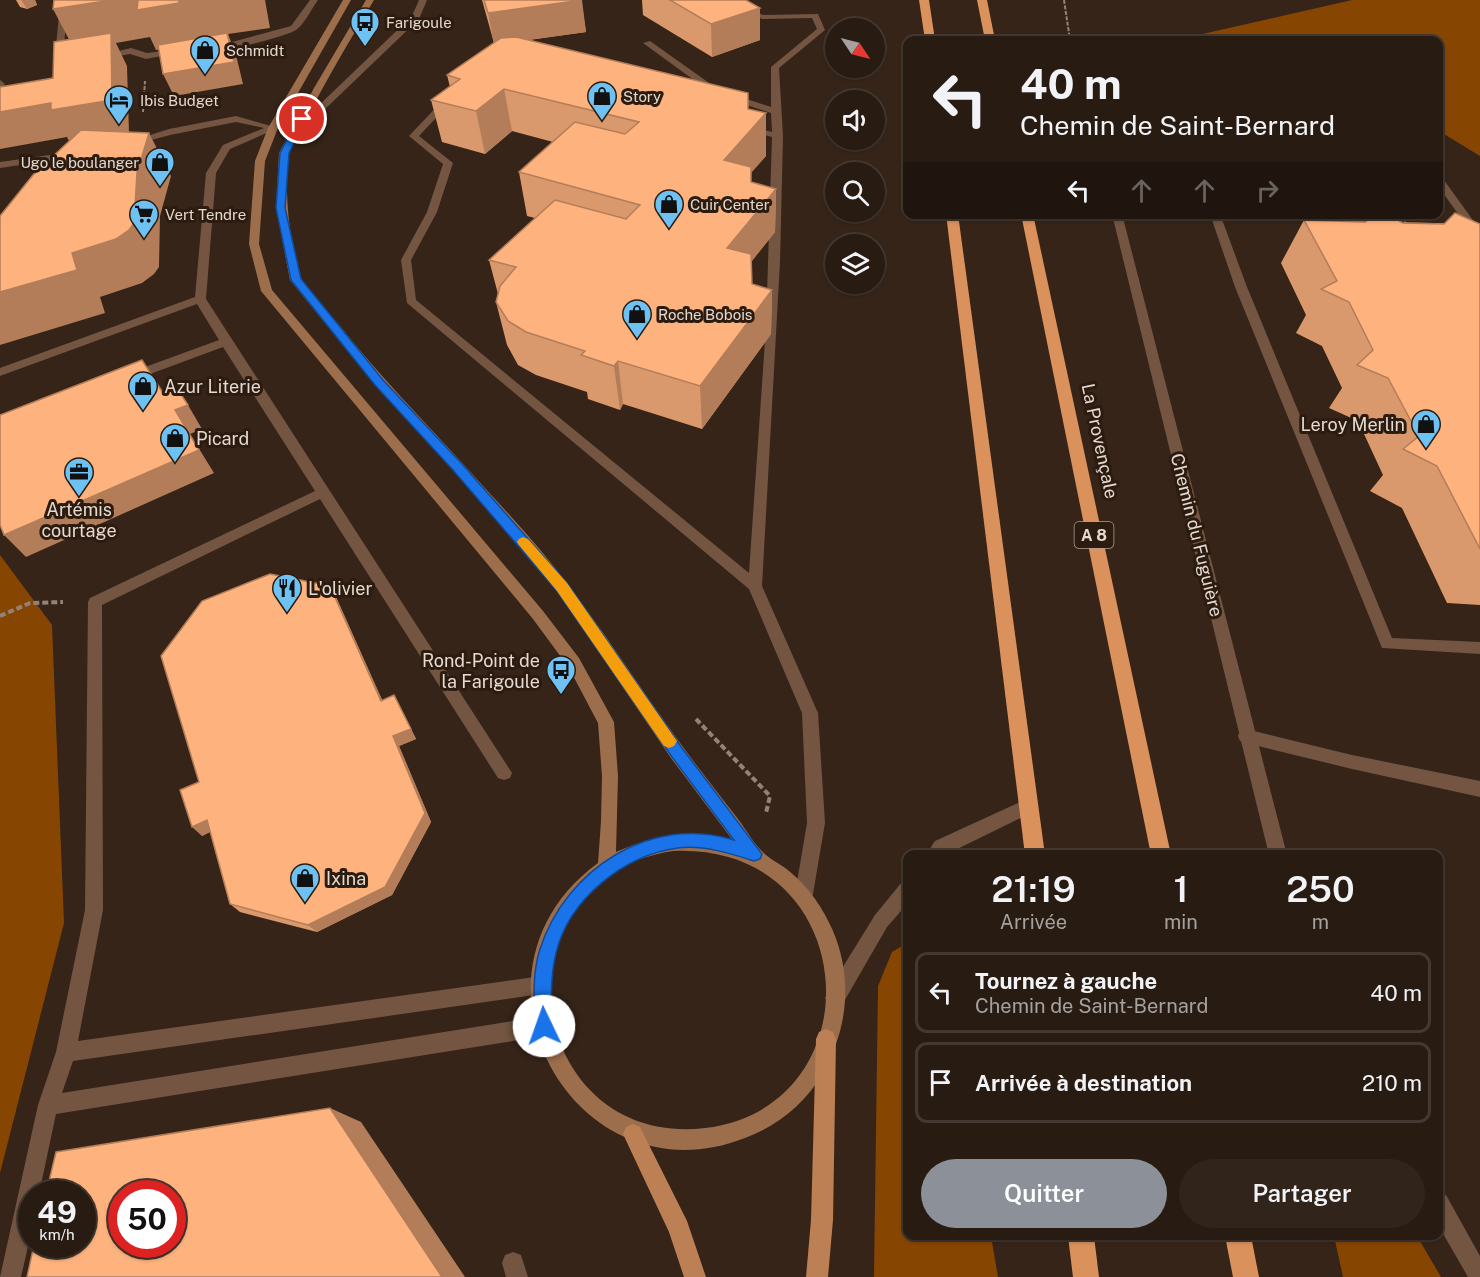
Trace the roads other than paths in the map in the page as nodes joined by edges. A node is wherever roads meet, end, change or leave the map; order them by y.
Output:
1 (314, 0) edge
2 (347, 0) edge
3 (370, 0) edge
4 (423, 0) edge
5 (726, 0) edge
6 (924, 0) edge
7 (982, 0) edge
8 (63, 15) dead end
9 (929, 36) edge
10 (989, 36) edge
11 (647, 43) dead end
12 (205, 49) edge
13 (194, 50) edge
14 (96, 57) edge
15 (73, 60) edge
16 (0, 83) edge
17 (0, 95) edge
18 (457, 95) edge
19 (777, 112) junction
20 (736, 126) edge
21 (273, 128) junction
22 (294, 134) junction
23 (778, 136) junction
24 (122, 145) edge
25 (82, 154) edge
26 (0, 165) edge
27 (1443, 185) edge
28 (953, 219) edge
29 (1028, 219) edge
30 (1119, 219) edge
31 (1217, 219) edge
32 (1480, 237) edge
33 (200, 299) junction
34 (226, 342) junction
35 (0, 372) edge
36 (118, 382) edge
37 (324, 492) junction
38 (755, 586) junction
39 (1480, 648) edge
40 (1246, 735) junction
41 (504, 773) dead end
42 (1480, 789) edge
43 (1029, 806) junction
44 (938, 850) edge
45 (1034, 850) edge
46 (1160, 850) edge
47 (1277, 850) edge
48 (754, 854) junction
49 (606, 869) junction
50 (804, 894) junction
51 (903, 894) edge
52 (542, 985) junction
53 (835, 998) junction
54 (544, 1026) junction
55 (826, 1039) junction
56 (66, 1052) junction
57 (48, 1105) junction
58 (633, 1134) junction
59 (1443, 1212) edge
60 (822, 1220) junction
61 (1081, 1240) edge
62 (1239, 1240) edge
63 (10, 1277) edge
64 (695, 1277) edge
65 (817, 1277) edge
66 (828, 1277) edge
67 (1086, 1277) edge
68 (1246, 1277) edge
69 (1480, 1277) edge

1 - 12 street
2 - 21 main road
3 - 22 main road
4 - 22 street
5 - 19 street
6 - 9 highway
7 - 10 highway
8 - 15 street
11 - 19 street
13 - 14 street
16 - 17 street
18 - 38 street
19 - 23 street
20 - 23 street
21 - 24 street
21 - 33 street
21 - 49 main road
22 - 48 main road
23 - 38 street
25 - 26 street
27 - 32 street
28 - 43 highway
29 - 46 highway, La Provençale / A 8
30 - 40 street, Chemin du Fuguière
31 - 39 street
33 - 34 street
33 - 35 street
34 - 36 street
34 - 37 street
37 - 41 street
37 - 56 street
38 - 50 street
40 - 42 street
40 - 47 street, Chemin du Fuguière
43 - 44 street
43 - 45 highway
48 - 49 main road
48 - 50 main road
49 - 52 main road
50 - 53 main road
51 - 53 street
52 - 54 main road
52 - 56 street
53 - 55 main road
54 - 57 street
54 - 58 main road
55 - 58 main road
55 - 60 main road
56 - 57 street
57 - 63 street
58 - 64 main road
59 - 69 street
60 - 65 main road
60 - 66 main road
61 - 67 highway
62 - 68 highway

